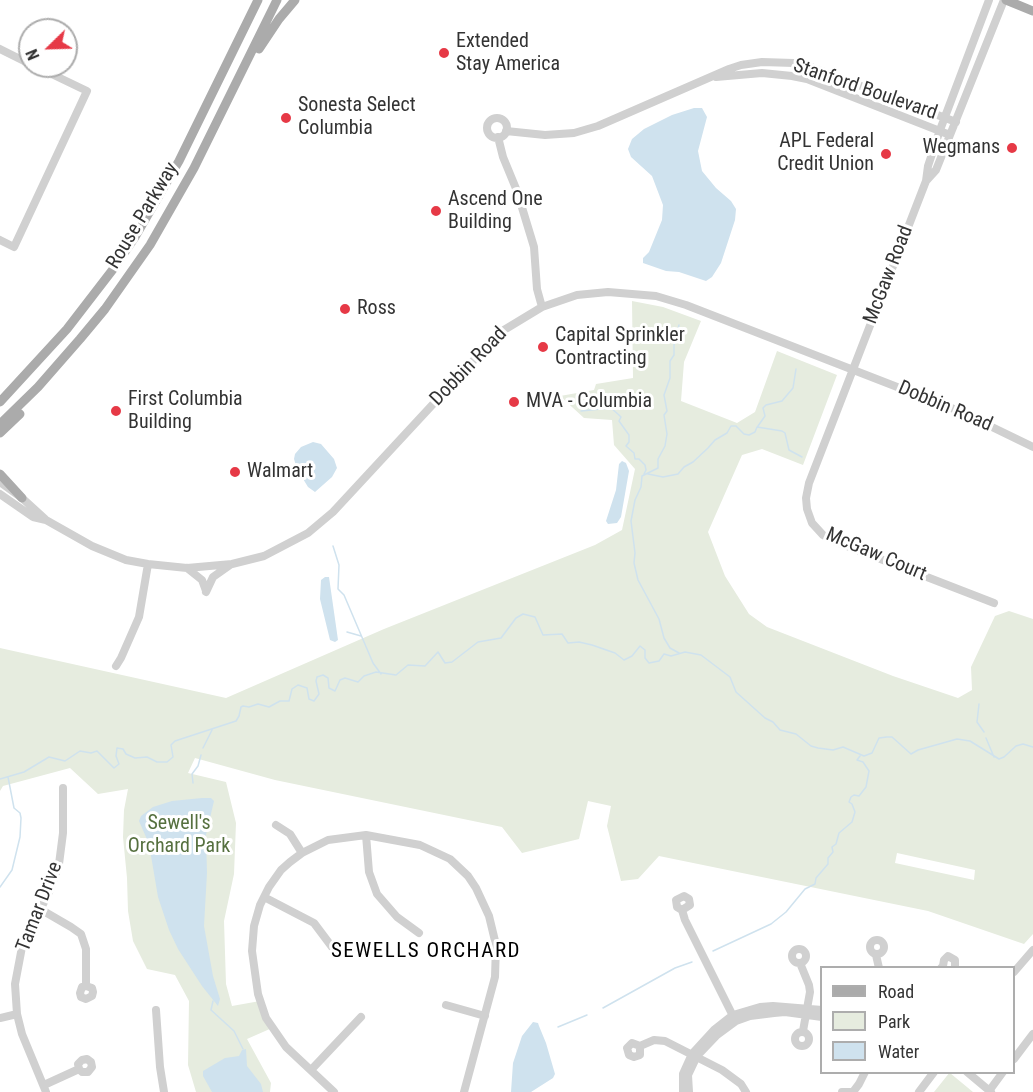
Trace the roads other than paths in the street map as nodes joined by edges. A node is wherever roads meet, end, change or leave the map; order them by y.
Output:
1 (252, 0) edge
2 (258, 0) edge
3 (277, 0) edge
4 (295, 0) edge
5 (989, 0) edge
6 (1005, 0) edge
7 (1031, 10) edge
8 (0, 49) edge
9 (18, 58) edge
10 (222, 74) junction
11 (60, 78) edge
12 (706, 79) junction
13 (232, 92) junction
14 (945, 118) junction
15 (956, 122) junction
16 (940, 130) junction
17 (506, 131) junction
18 (950, 135) junction
19 (498, 137) junction
20 (926, 181) junction
21 (0, 240) edge
22 (542, 307) junction
23 (105, 309) junction
24 (853, 369) junction
25 (0, 402) edge
26 (0, 424) edge
27 (0, 433) edge
28 (1033, 447) edge
29 (0, 474) edge
30 (0, 482) edge
31 (0, 494) edge
32 (22, 498) junction
33 (46, 520) junction
34 (148, 564) junction
35 (232, 564) junction
36 (187, 568) junction
37 (994, 603) dead end
38 (116, 666) dead end
39 (63, 788) dead end
40 (276, 825) dead end
41 (366, 835) junction
42 (302, 853) junction
43 (264, 897) junction
44 (40, 909) junction
45 (682, 910) dead end
46 (419, 933) dead end
47 (332, 947) dead end
48 (1033, 950) edge
49 (876, 955) dead end
50 (800, 963) dead end
51 (879, 966) edge
52 (943, 966) edge
53 (955, 966) edge
54 (1015, 971) edge
55 (86, 986) dead end
56 (446, 1005) dead end
57 (156, 1010) dead end
58 (820, 1010) edge
59 (807, 1011) junction
60 (17, 1014) junction
61 (485, 1016) junction
62 (820, 1016) edge
63 (361, 1017) dead end
64 (0, 1018) edge
65 (734, 1018) junction
66 (803, 1032) dead end
67 (1033, 1034) edge
68 (640, 1046) dead end
69 (695, 1055) junction
70 (1015, 1058) edge
71 (79, 1069) dead end
72 (311, 1070) junction
73 (864, 1074) edge
74 (932, 1074) edge
75 (969, 1074) edge
76 (1002, 1074) edge
77 (45, 1088) edge
78 (990, 1091) edge
79 (164, 1092) edge
80 (334, 1092) edge
81 (464, 1092) edge
82 (683, 1092) edge
83 (689, 1092) edge
84 (746, 1092) edge
85 (842, 1092) edge
86 (851, 1092) edge
87 (919, 1092) edge

1 - 10 main road
2 - 10 main road, Rouse Parkway
3 - 13 main road, Rouse Parkway
4 - 13 main road
5 - 14 street, McGaw Road
6 - 7 main road
6 - 15 street, McGaw Road
8 - 9 street
10 - 25 main road, Rouse Parkway
11 - 21 street
12 - 14 street, Stanford Boulevard
12 - 16 street, Stanford Boulevard
12 - 17 street, Stanford Boulevard
13 - 23 main road, Rouse Parkway
14 - 15 street, Stanford Boulevard
14 - 16 street, McGaw Road
15 - 18 street, McGaw Road
16 - 18 street, Stanford Boulevard
16 - 20 street, McGaw Road
17 - 19 street
17 - 19 street
18 - 20 street, McGaw Road
19 - 22 street
20 - 24 street, McGaw Road
22 - 24 street, Dobbin Road
22 - 35 street, Dobbin Road
23 - 26 main road, Rouse Parkway
23 - 27 main road
24 - 28 street, Dobbin Road
24 - 37 street, McGaw Court
29 - 32 main road
30 - 32 street, Dobbin Road
31 - 33 street, Dobbin Road
32 - 33 street, Dobbin Road
33 - 34 street, Dobbin Road
34 - 36 street, Dobbin Road
34 - 38 street
35 - 36 street, Dobbin Road
35 - 36 street
39 - 44 street, Tamar Drive
40 - 42 street
41 - 42 street
41 - 46 street
41 - 61 street
42 - 43 street
43 - 47 street
43 - 72 street
44 - 55 street
44 - 60 street, Tamar Drive
45 - 65 street
48 - 54 street
49 - 51 street
50 - 59 street
52 - 53 street
56 - 61 street
57 - 79 street
58 - 59 street
59 - 62 street
59 - 65 street
59 - 66 street
60 - 64 street
60 - 77 street, Tamar Drive
61 - 81 street
63 - 72 street
65 - 69 street
67 - 70 street
68 - 69 street
69 - 82 street
69 - 83 street
69 - 84 street
71 - 77 street
72 - 80 street
73 - 86 street
74 - 87 street
75 - 78 street
76 - 78 street
85 - 86 street

